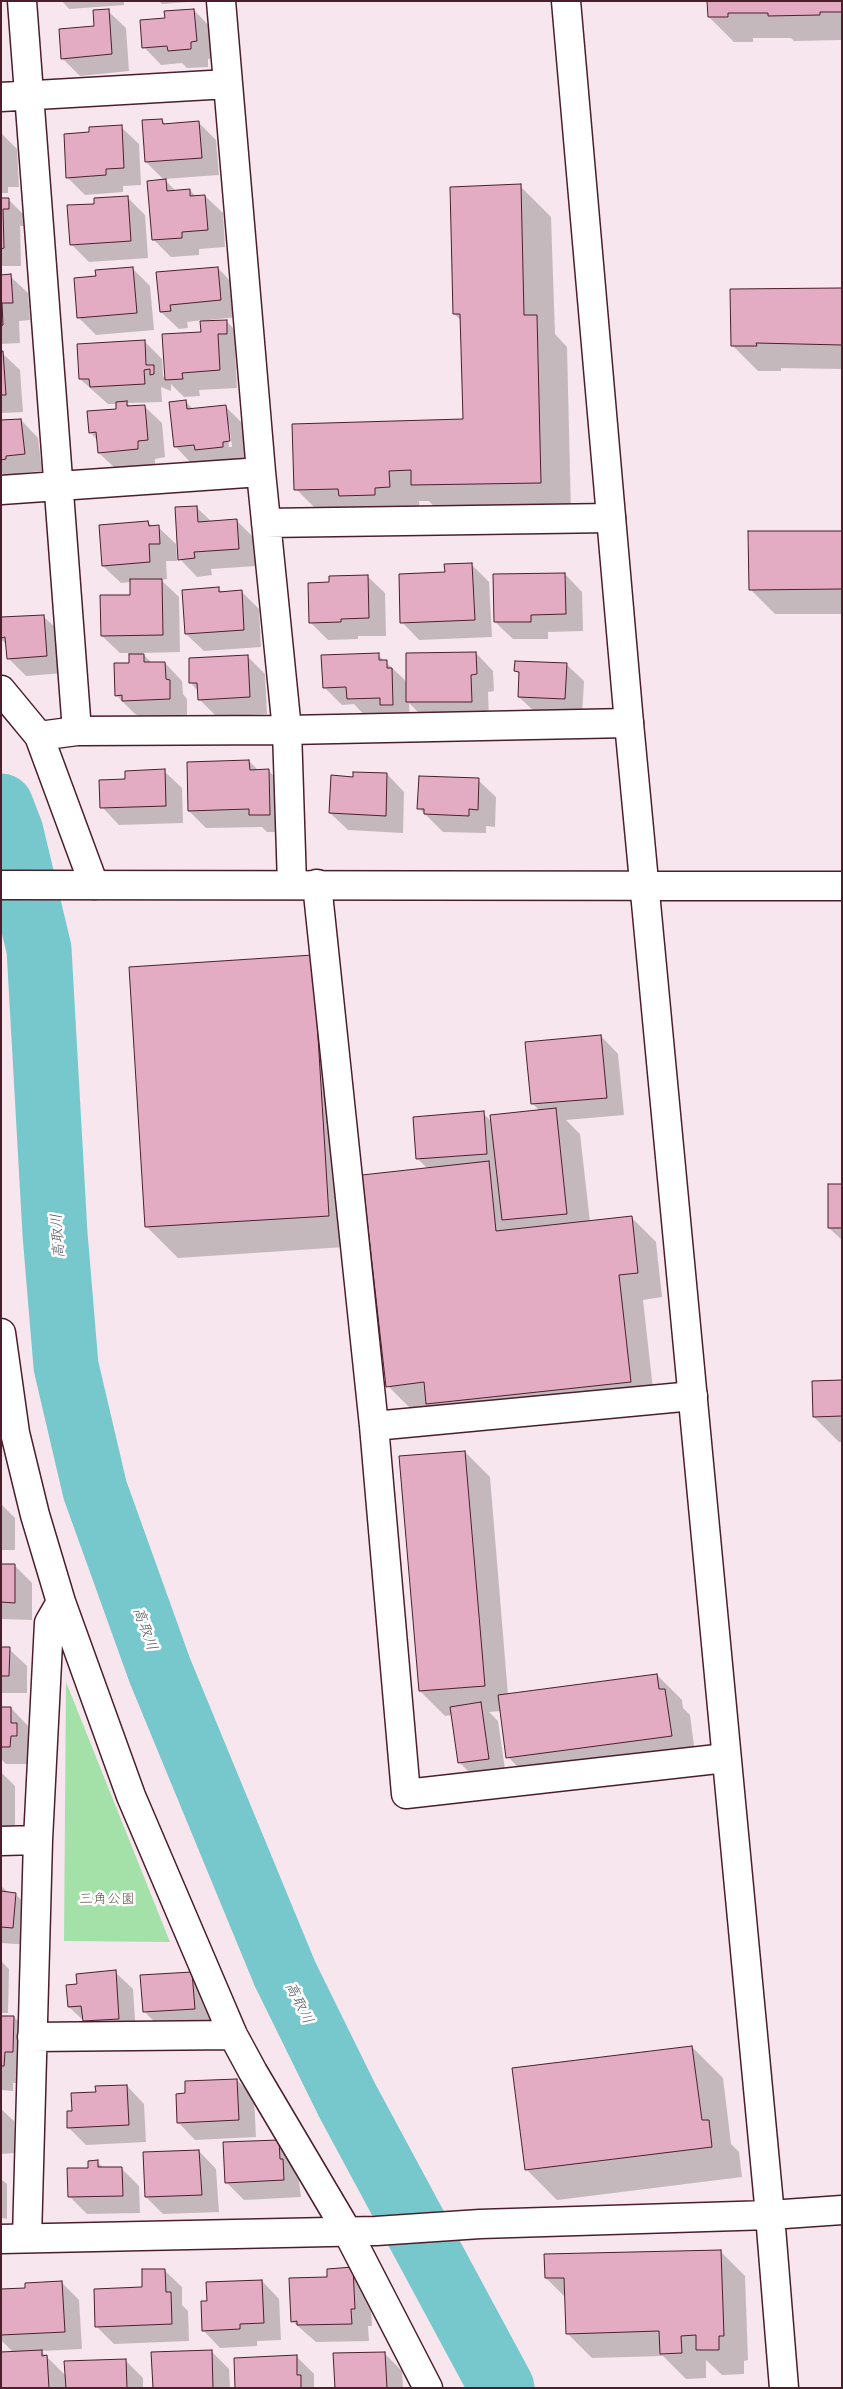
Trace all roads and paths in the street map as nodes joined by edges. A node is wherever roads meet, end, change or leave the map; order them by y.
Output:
1 (22, 1) edge
2 (221, 1) edge
3 (566, 1) edge
4 (228, 84) junction
5 (29, 95) junction
6 (1, 97) edge
7 (261, 472) junction
8 (59, 485) junction
9 (1, 490) edge
10 (611, 518) junction
11 (266, 523) junction
12 (1, 690) edge
13 (629, 723) junction
14 (286, 730) junction
15 (77, 731) junction
16 (39, 736) junction
17 (305, 884) junction
18 (1, 885) edge
19 (84, 885) junction
20 (645, 885) junction
21 (842, 886) edge
22 (1, 1333) edge
23 (693, 1396) junction
24 (374, 1426) junction
25 (8, 1434) edge
26 (61, 1602) junction
27 (726, 1758) junction
28 (38, 1840) junction
29 (1, 1841) edge
30 (234, 2035) junction
31 (32, 2037) junction
32 (842, 2210) edge
33 (770, 2215) junction
34 (347, 2231) junction
35 (14, 2239) edge
36 (428, 2388) edge
37 (784, 2388) edge

1 - 5 street
2 - 4 street
3 - 10 street
4 - 5 street
4 - 7 street
5 - 6 street
5 - 8 street
7 - 8 street
7 - 11 street
8 - 9 street
8 - 15 street
10 - 11 street
10 - 13 street
11 - 14 street
12 - 16 street
13 - 14 street
13 - 20 street
14 - 15 street
14 - 17 street
15 - 16 street
16 - 19 street
17 - 19 street
17 - 20 street
17 - 24 street
18 - 19 street
20 - 21 street
20 - 23 street
22 - 25 street
23 - 24 street
23 - 27 street
24 - 27 street
25 - 26 street
26 - 28 street
26 - 30 street
27 - 33 street
28 - 29 street
28 - 31 street
30 - 31 street
30 - 34 street
31 - 35 street
32 - 33 street
33 - 34 street
33 - 37 street
34 - 35 street
34 - 36 street

